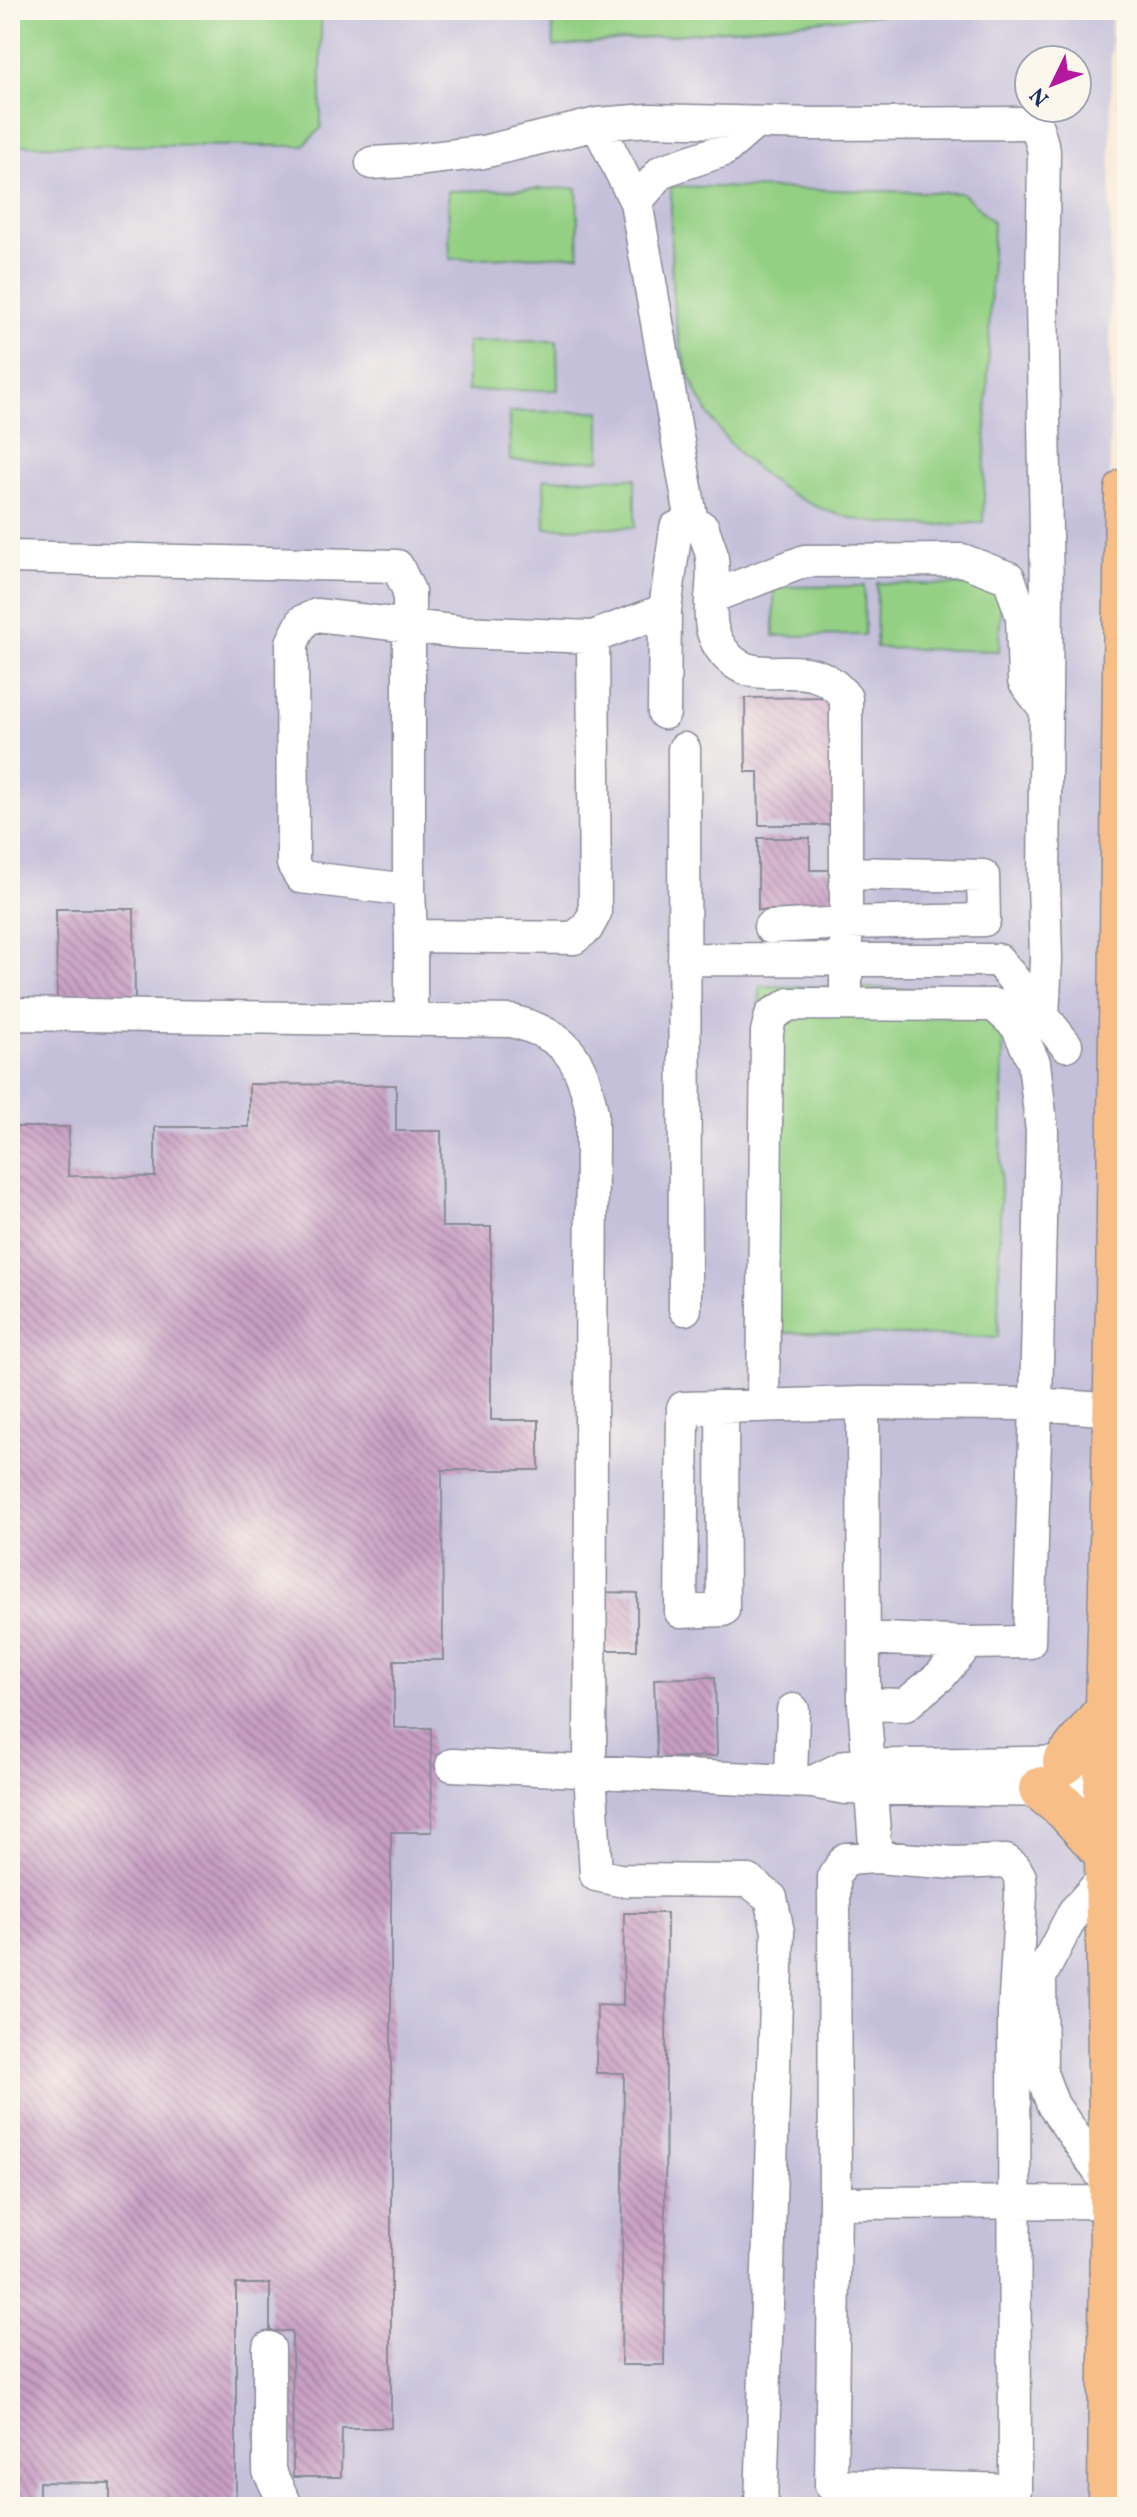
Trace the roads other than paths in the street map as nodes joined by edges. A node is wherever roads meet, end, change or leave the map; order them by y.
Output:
1 (755, 123) junction
2 (597, 124) junction
3 (372, 163) dead end
4 (636, 202) junction
5 (1127, 490) edge
6 (692, 522) junction
7 (10, 557) edge
8 (711, 597) junction
9 (665, 610) junction
10 (408, 627) junction
11 (593, 637) junction
12 (1046, 710) junction
13 (664, 713) dead end
14 (684, 749) dead end
15 (846, 873) junction
16 (409, 890) junction
17 (846, 923) junction
18 (770, 927) dead end
19 (411, 936) junction
20 (846, 958) junction
21 (684, 959) junction
22 (846, 1004) junction
23 (10, 1014) edge
24 (1043, 1016) junction
25 (411, 1019) junction
26 (1066, 1045) dead end
27 (685, 1309) dead end
28 (863, 1403) junction
29 (1036, 1404) junction
30 (763, 1405) junction
31 (722, 1407) junction
32 (1115, 1410) junction
33 (864, 1638) junction
34 (969, 1643) junction
35 (864, 1704) junction
36 (793, 1710) dead end
37 (452, 1765) dead end
38 (590, 1771) junction
39 (1095, 1776) edge
40 (871, 1777) junction
41 (802, 1782) junction
42 (876, 1857) junction
43 (1107, 1865) junction
44 (1117, 2197) edge
45 (1015, 2201) junction
46 (835, 2203) junction
47 (269, 2348) dead end
48 (287, 2507) edge
49 (761, 2507) edge
50 (1110, 2507) edge

1 - 2 lane
1 - 4 lane
1 - 12 lane
2 - 3 lane
2 - 4 lane
4 - 6 lane
5 - 32 highway
6 - 8 lane
6 - 9 lane
7 - 10 lane
8 - 12 lane
8 - 15 lane
9 - 11 lane
9 - 13 lane
10 - 11 lane
10 - 16 lane
10 - 16 lane
11 - 19 lane
12 - 24 lane
14 - 21 lane
15 - 17 lane
15 - 17 lane
16 - 19 lane
17 - 18 lane
17 - 20 lane
19 - 25 lane
20 - 21 lane
20 - 22 lane
20 - 24 lane
21 - 27 lane
22 - 29 lane
22 - 30 lane
23 - 25 lane
24 - 26 lane
25 - 38 lane
28 - 29 lane
28 - 30 lane
28 - 33 lane
29 - 32 lane
29 - 34 lane
30 - 31 lane
31 - 31 lane
32 - 39 highway
33 - 34 lane
33 - 35 lane
34 - 35 lane
35 - 40 lane
36 - 41 lane
37 - 38 lane
38 - 41 lane
38 - 49 lane
39 - 40 lane
39 - 43 highway
39 - 43 highway
40 - 41 lane
40 - 42 lane
42 - 45 lane
42 - 46 lane
43 - 44 highway
43 - 44 lane
44 - 45 lane
44 - 50 highway
45 - 46 lane
45 - 46 lane
47 - 48 lane

